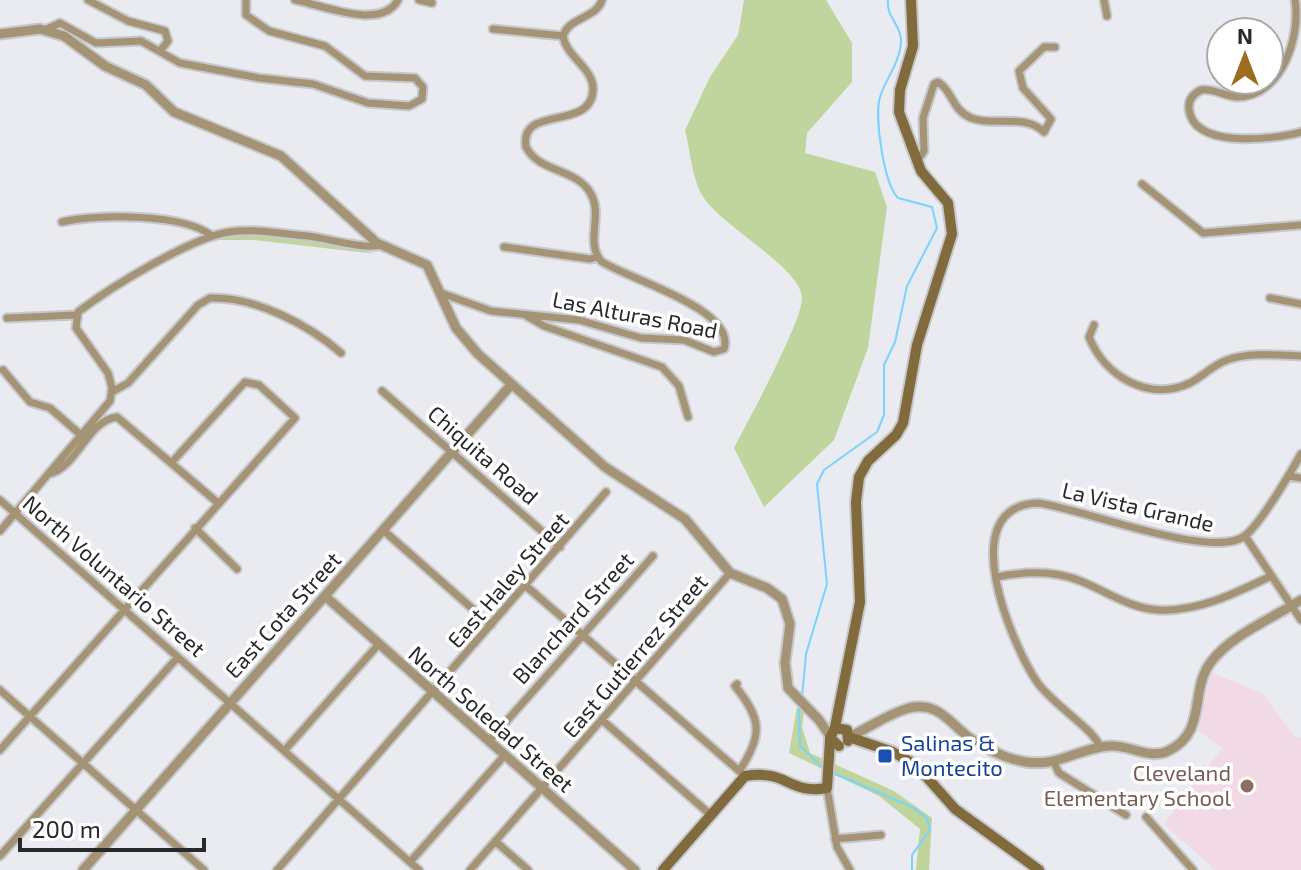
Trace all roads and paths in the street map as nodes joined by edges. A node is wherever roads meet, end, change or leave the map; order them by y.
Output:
1 (88, 0) edge
2 (246, 0) edge
3 (295, 0) edge
4 (398, 0) edge
5 (419, 0) edge
6 (611, 0) edge
7 (911, 0) edge
8 (1104, 0) edge
9 (1295, 0) edge
10 (602, 2) edge
11 (432, 3) dead end
12 (1107, 16) dead end
13 (493, 29) dead end
14 (45, 30) junction
15 (0, 34) edge
16 (563, 36) junction
17 (1055, 47) dead end
18 (160, 51) junction
19 (1301, 132) edge
20 (917, 161) junction
21 (1142, 184) dead end
22 (62, 222) dead end
23 (1301, 225) edge
24 (212, 236) junction
25 (380, 245) junction
26 (504, 247) dead end
27 (597, 257) junction
28 (441, 293) junction
29 (1270, 298) dead end
30 (1301, 304) edge
31 (76, 315) junction
32 (525, 315) junction
33 (7, 318) dead end
34 (1094, 325) dead end
35 (341, 353) dead end
36 (1301, 354) edge
37 (3, 370) dead end
38 (511, 385) junction
39 (382, 391) dead end
40 (112, 392) junction
41 (688, 417) dead end
42 (82, 436) junction
43 (452, 452) junction
44 (1301, 454) edge
45 (172, 462) junction
46 (49, 474) junction
47 (1288, 476) junction
48 (1301, 478) edge
49 (606, 492) dead end
50 (0, 500) edge
51 (218, 503) junction
52 (15, 514) junction
53 (195, 528) junction
54 (383, 530) junction
55 (0, 531) edge
56 (1245, 536) junction
57 (560, 547) junction
58 (653, 556) dead end
59 (237, 569) dead end
60 (730, 573) junction
61 (1271, 576) junction
62 (997, 577) junction
63 (526, 586) junction
64 (325, 596) junction
65 (1301, 600) edge
66 (1291, 606) junction
67 (122, 609) junction
68 (1301, 620) edge
69 (491, 625) junction
70 (581, 634) junction
71 (378, 645) junction
72 (178, 657) junction
73 (635, 681) junction
74 (737, 684) dead end
75 (0, 690) edge
76 (432, 692) junction
77 (230, 702) junction
78 (838, 710) junction
79 (28, 716) junction
80 (818, 719) junction
81 (602, 720) junction
82 (861, 733) junction
83 (840, 735) junction
84 (489, 741) junction
85 (873, 746) junction
86 (1100, 747) junction
87 (0, 750) edge
88 (284, 751) junction
89 (505, 755) junction
90 (83, 763) junction
91 (1054, 763) junction
92 (742, 773) junction
93 (542, 788) junction
94 (827, 788) junction
95 (338, 799) junction
96 (136, 810) junction
97 (1126, 815) dead end
98 (712, 816) junction
99 (1146, 817) dead end
100 (881, 835) dead end
101 (835, 839) junction
102 (495, 841) junction
103 (0, 856) edge
104 (410, 862) junction
105 (83, 870) edge
106 (204, 870) edge
107 (277, 870) edge
108 (419, 870) edge
109 (470, 870) edge
110 (528, 870) edge
111 (635, 870) edge
112 (663, 870) edge
113 (850, 870) edge
114 (1039, 870) edge
115 (1193, 870) edge

1 - 18 street
2 - 18 street
3 - 4 street
5 - 11 street
6 - 10 street
7 - 20 main road
8 - 12 street
9 - 19 street
10 - 16 street
13 - 16 street
14 - 15 street
14 - 18 street
14 - 25 street
16 - 27 street
17 - 20 street
20 - 78 main road
21 - 23 street
22 - 24 street
24 - 25 street
24 - 31 street
25 - 28 street
26 - 27 street
27 - 32 street, Las Alturas Road
28 - 32 street, Las Alturas Road
28 - 38 street
29 - 30 street
31 - 33 street
31 - 40 street
32 - 41 street
34 - 36 street
35 - 40 street
37 - 42 street
38 - 43 street, East Cota Street
38 - 60 street
39 - 43 street, Chiquita Road
40 - 42 street
42 - 46 street
43 - 54 street, East Cota Street
43 - 57 street, Chiquita Road
44 - 47 street
45 - 46 street
45 - 51 street
45 - 51 street
46 - 52 street
47 - 48 street
47 - 56 street
49 - 57 street, East Haley Street
50 - 52 street, North Voluntario Street
51 - 53 street
52 - 55 street
52 - 67 street, North Voluntario Street
53 - 59 street
53 - 67 street
54 - 64 street, East Cota Street
54 - 69 street
56 - 61 street
56 - 62 street, La Vista Grande
57 - 63 street, East Haley Street
58 - 70 street, Blanchard Street
60 - 73 street, East Gutierrez Street
60 - 80 street
61 - 62 street
61 - 66 street
62 - 86 street, La Vista Grande
63 - 69 street, East Haley Street
63 - 70 street
64 - 71 street, North Soledad Street
64 - 77 street, East Cota Street
65 - 66 street
66 - 68 street
66 - 86 street
67 - 72 street, North Voluntario Street
67 - 79 street
69 - 76 street, East Haley Street
70 - 73 street
70 - 84 street, Blanchard Street
71 - 76 street, North Soledad Street
71 - 88 street
72 - 77 street, North Voluntario Street
72 - 90 street
73 - 81 street, East Gutierrez Street
73 - 92 street
74 - 92 street
75 - 79 street
76 - 84 street, North Soledad Street
76 - 95 street, East Haley Street
77 - 88 street, North Voluntario Street
77 - 96 street, East Cota Street
78 - 80 street
78 - 83 main road
79 - 87 street
79 - 90 street
80 - 83 street
81 - 93 street, East Gutierrez Street
81 - 98 street
82 - 83 main road
82 - 85 main road
82 - 91 street
83 - 85 main road
83 - 94 main road
84 - 89 street, North Soledad Street
85 - 114 main road
86 - 91 street
88 - 95 street, North Voluntario Street
89 - 93 street, North Soledad Street
89 - 104 street
90 - 96 street
90 - 103 street
91 - 97 street
92 - 94 main road
92 - 98 main road
93 - 102 street, East Gutierrez Street
93 - 111 street, North Soledad Street
94 - 101 street
95 - 104 street, North Voluntario Street
95 - 107 street, East Haley Street
96 - 105 street, East Cota Street
96 - 106 street
98 - 112 main road
99 - 115 street
100 - 101 street
101 - 113 street
102 - 109 street, East Gutierrez Street
102 - 110 street
104 - 108 street, North Voluntario Street

